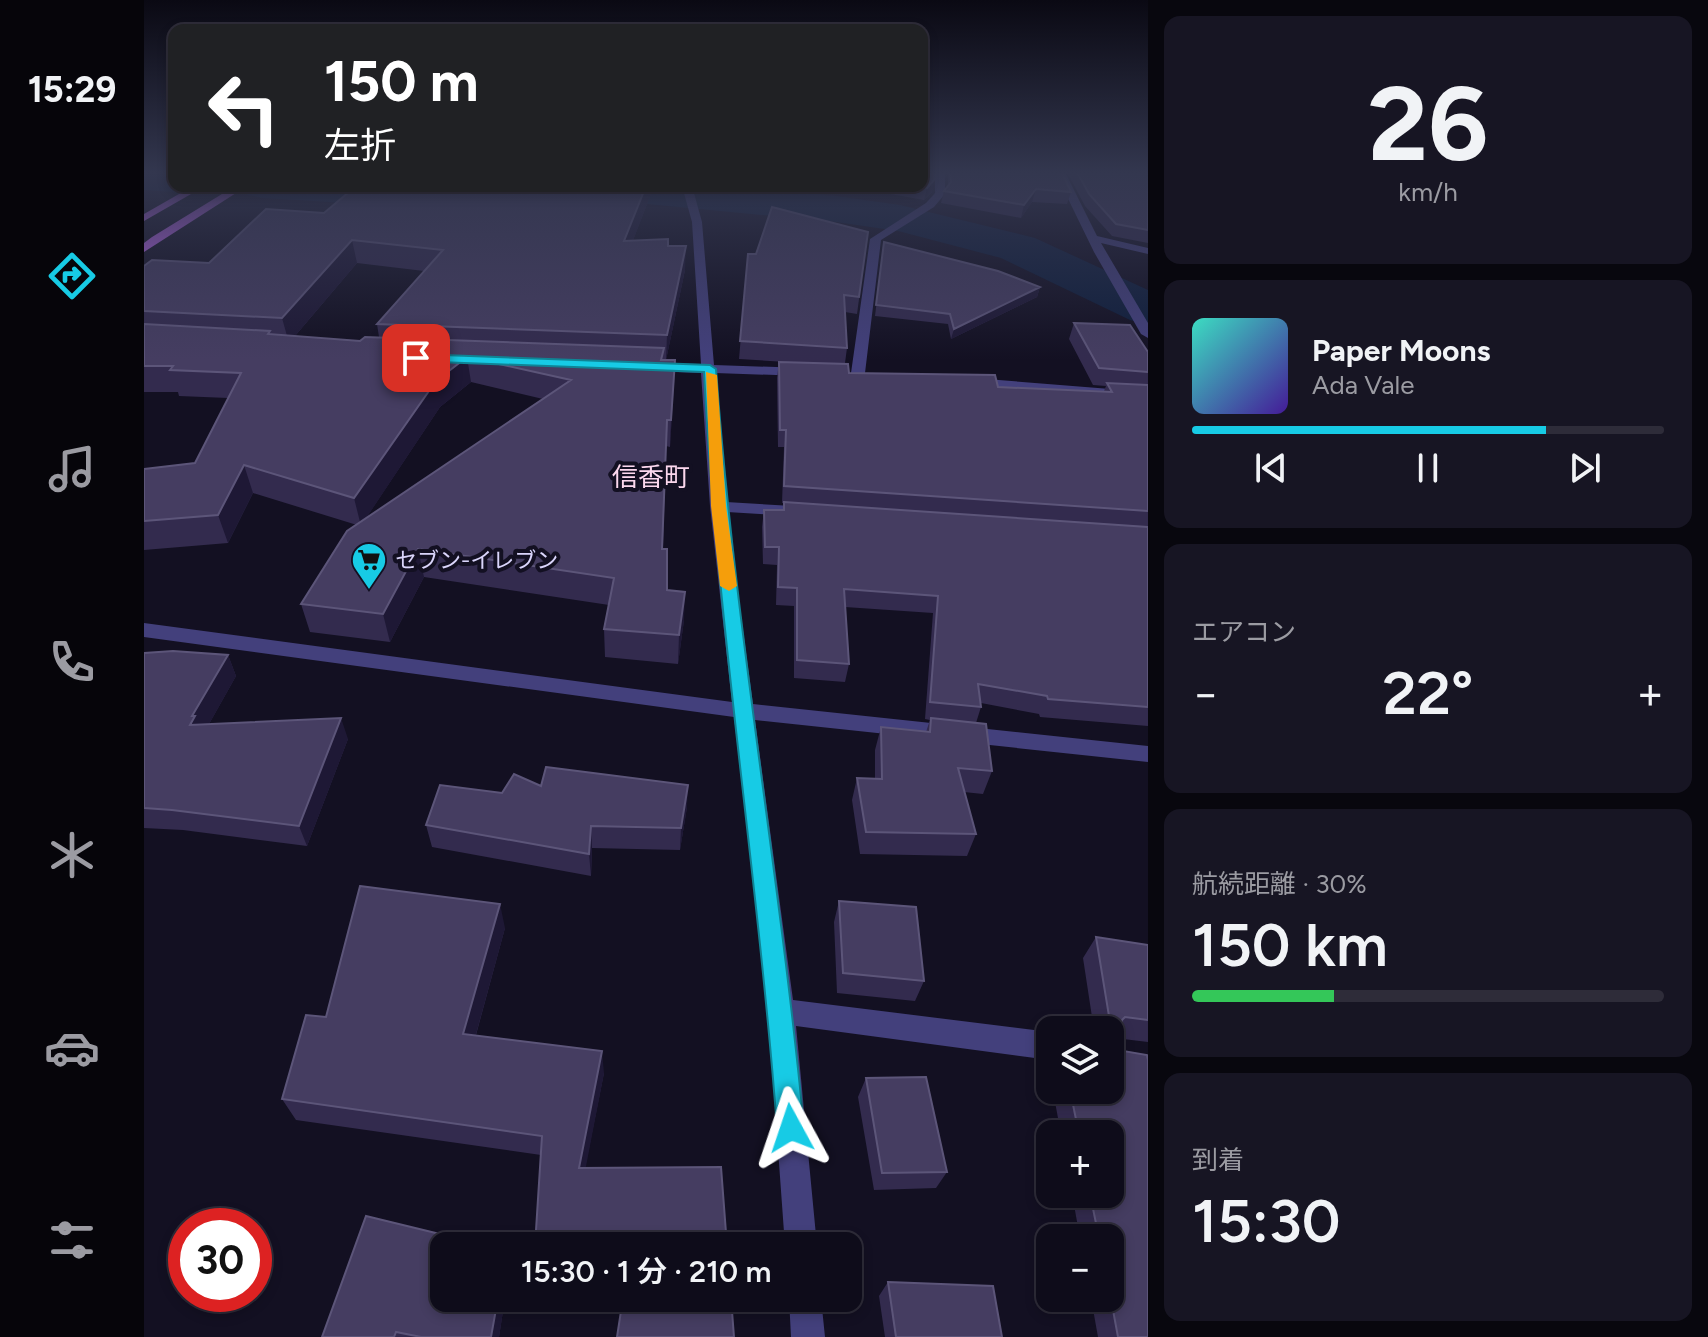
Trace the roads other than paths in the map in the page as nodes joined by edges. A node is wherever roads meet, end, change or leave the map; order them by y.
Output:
1 (166, 234) edge
2 (698, 234) edge
3 (883, 234) edge
4 (1091, 234) edge
5 (1093, 238) junction
6 (144, 249) edge
7 (1148, 251) edge
8 (1148, 334) edge
9 (632, 366) edge
10 (710, 369) junction
11 (813, 372) edge
12 (858, 373) edge
13 (965, 381) edge
14 (1148, 396) edge
15 (718, 506) junction
16 (827, 513) edge
17 (144, 630) edge
18 (745, 711) junction
19 (1148, 754) edge
20 (781, 1011) junction
21 (1036, 1044) edge
22 (800, 1232) edge
23 (806, 1312) edge
24 (808, 1337) edge

1 - 6 main road
2 - 10 street
3 - 12 street
4 - 5 street
5 - 7 street
5 - 8 street
9 - 10 street
10 - 11 street
10 - 15 street
13 - 14 street
15 - 16 street
15 - 18 street
17 - 18 street
18 - 19 street
18 - 20 street
20 - 21 street
20 - 22 street
23 - 24 street

